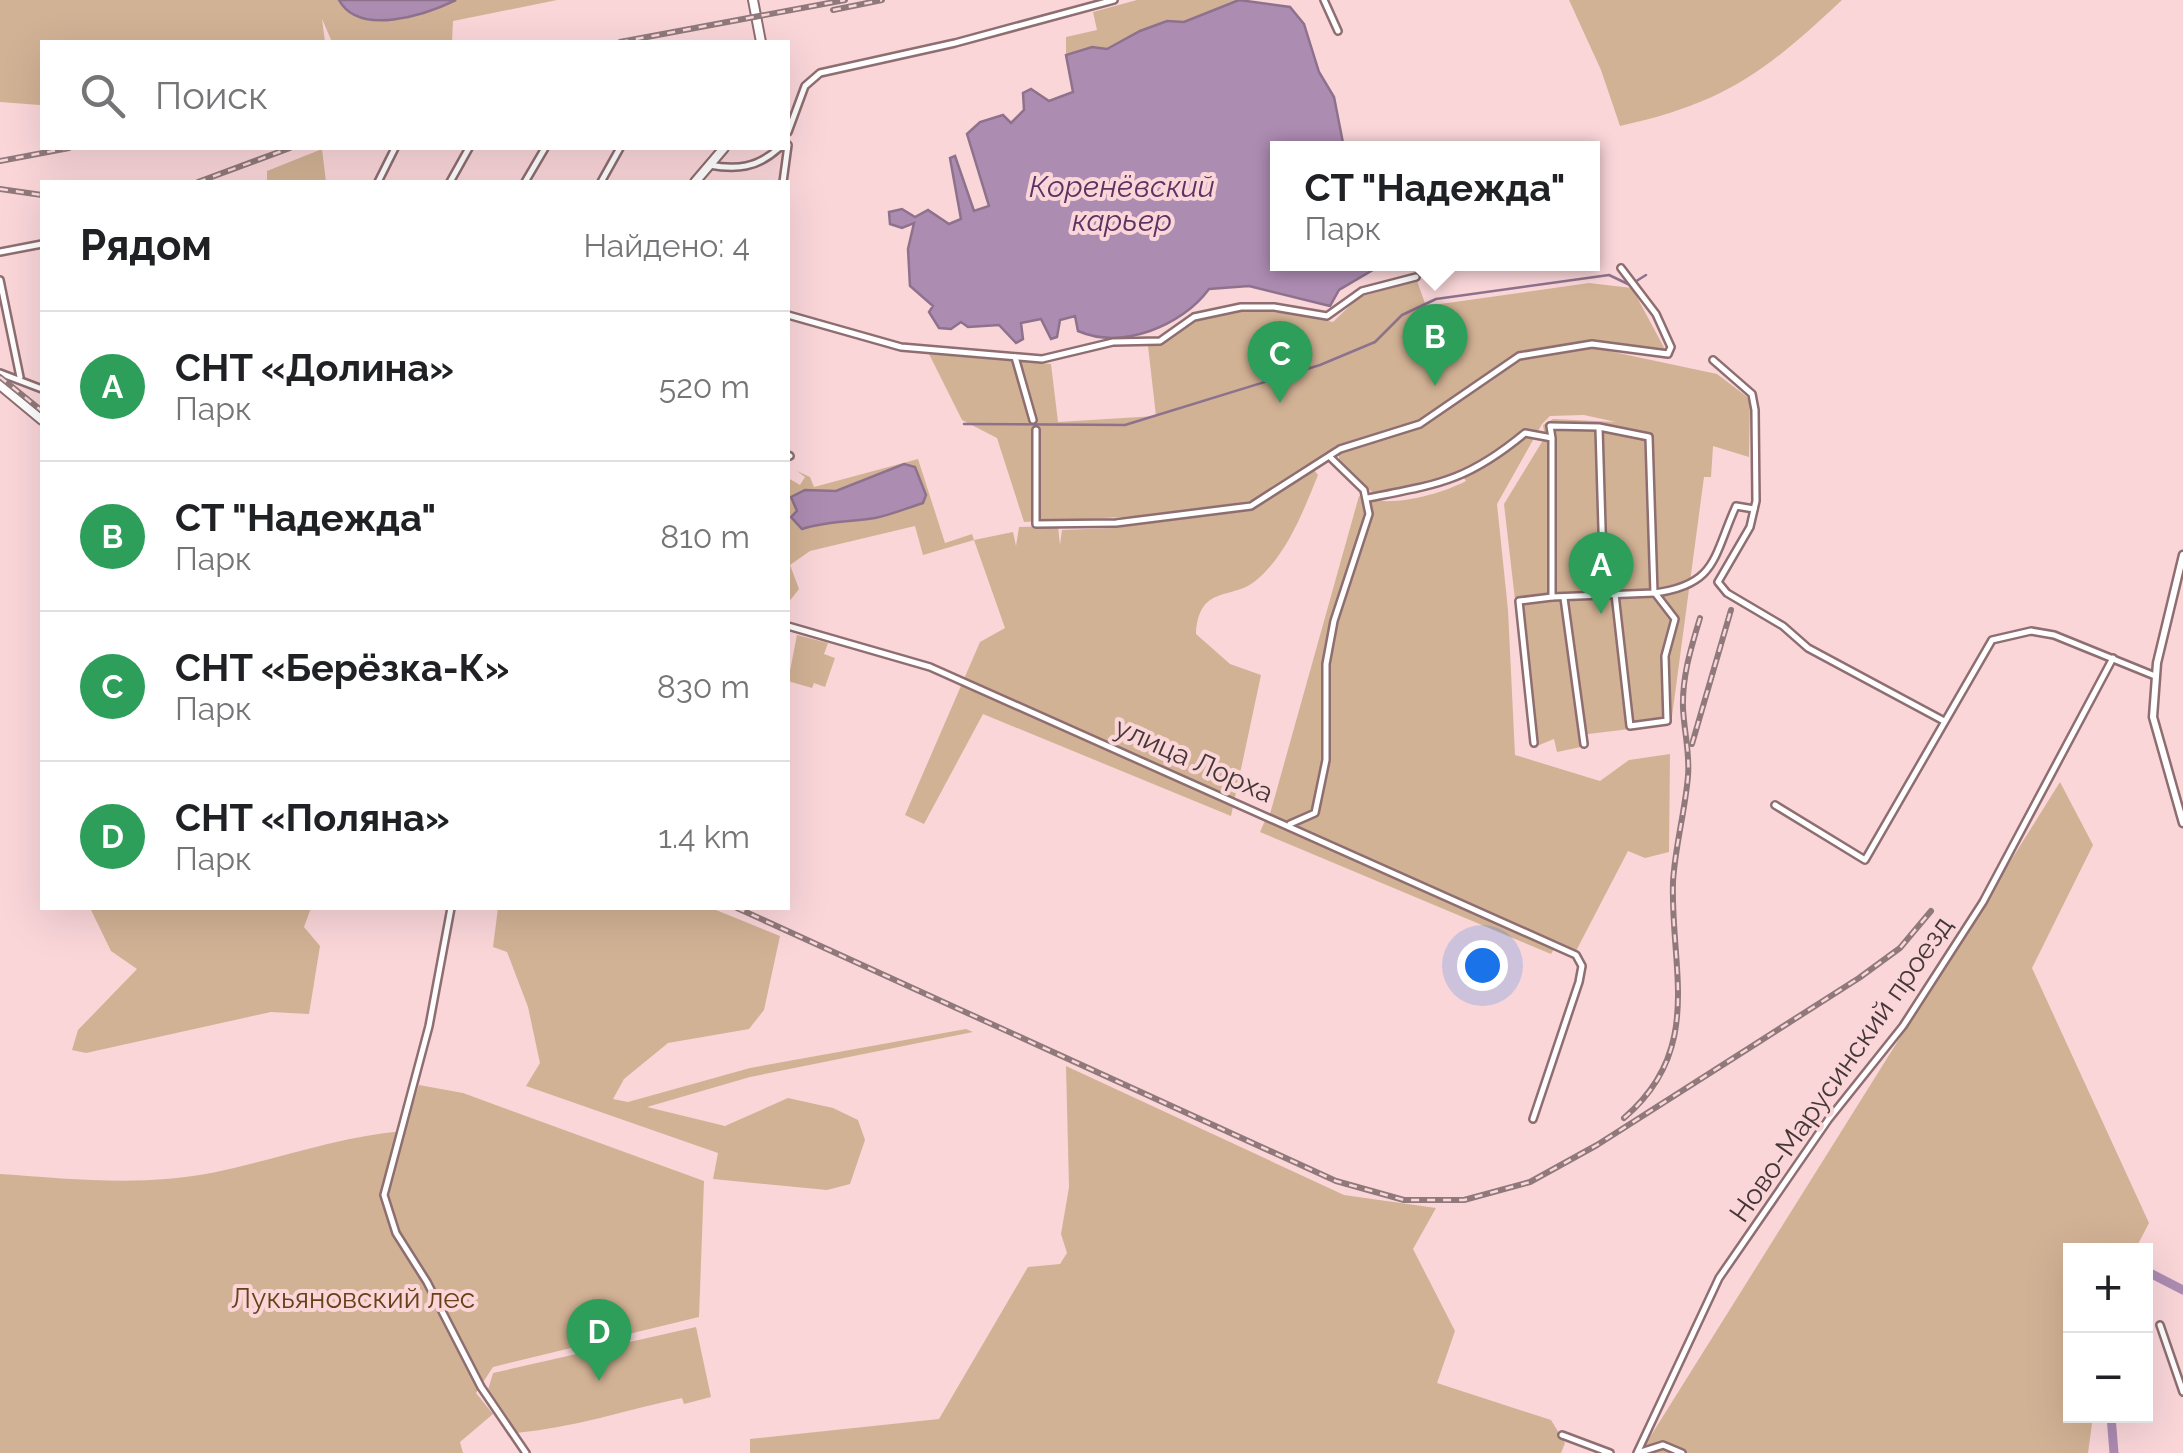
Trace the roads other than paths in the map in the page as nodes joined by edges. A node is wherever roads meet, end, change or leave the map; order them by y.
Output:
1 (752, 0) edge
2 (1114, 0) edge
3 (1324, 0) edge
4 (1338, 31) dead end
5 (761, 40) edge
6 (790, 126) edge
7 (394, 150) edge
8 (468, 150) edge
9 (544, 150) edge
10 (619, 150) edge
11 (718, 150) edge
12 (776, 150) edge
13 (787, 150) edge
14 (709, 165) junction
15 (379, 180) edge
16 (451, 180) edge
17 (526, 180) edge
18 (602, 180) edge
19 (697, 180) edge
20 (783, 180) edge
21 (40, 244) edge
22 (0, 252) edge
23 (1622, 268) dead end
24 (1416, 277) dead end
25 (0, 280) edge
26 (790, 316) edge
27 (1015, 358) junction
28 (1714, 360) dead end
29 (0, 373) edge
30 (20, 377) junction
31 (0, 385) edge
32 (40, 388) edge
33 (40, 418) edge
34 (1033, 420) dead end
35 (1599, 427) junction
36 (1036, 430) dead end
37 (1552, 438) junction
38 (1330, 458) junction
39 (1368, 498) junction
40 (1754, 509) junction
41 (2183, 555) edge
42 (1654, 593) junction
43 (1615, 594) junction
44 (1604, 595) junction
45 (1552, 597) junction
46 (1564, 598) junction
47 (790, 627) edge
48 (2113, 658) junction
49 (2154, 676) junction
50 (1944, 721) junction
51 (1534, 743) dead end
52 (1584, 744) dead end
53 (1775, 805) dead end
54 (2183, 823) edge
55 (1290, 824) junction
56 (451, 910) edge
57 (1533, 1119) dead end
58 (2160, 1325) dead end
59 (2183, 1392) edge
60 (1562, 1435) dead end
61 (526, 1453) edge
62 (1610, 1453) edge
63 (1636, 1453) edge
64 (1682, 1453) edge

1 - 5 main road
2 - 6 street
3 - 4 street
7 - 15 street
8 - 16 street
9 - 17 street
10 - 18 street
11 - 14 main road
12 - 14 street
13 - 20 street
14 - 19 main road
21 - 22 street
23 - 38 street
24 - 27 street
25 - 30 street
26 - 27 street
27 - 34 street
28 - 40 street
29 - 30 street
30 - 32 street
31 - 33 main road
35 - 37 street
35 - 42 street
35 - 44 street
36 - 38 street
37 - 39 street
37 - 45 street
38 - 39 street
39 - 55 street
40 - 42 street
40 - 50 street
41 - 49 street
42 - 43 street
42 - 43 street
43 - 44 street
44 - 46 street
45 - 46 street
45 - 51 street
46 - 52 street
47 - 55 street, улица Лорха
48 - 49 street
48 - 50 street
48 - 63 street, Ново-Марусинский проезд
49 - 54 street
50 - 53 street
55 - 57 street, улица Лорха
56 - 61 street
58 - 59 street
60 - 62 street
63 - 64 street

